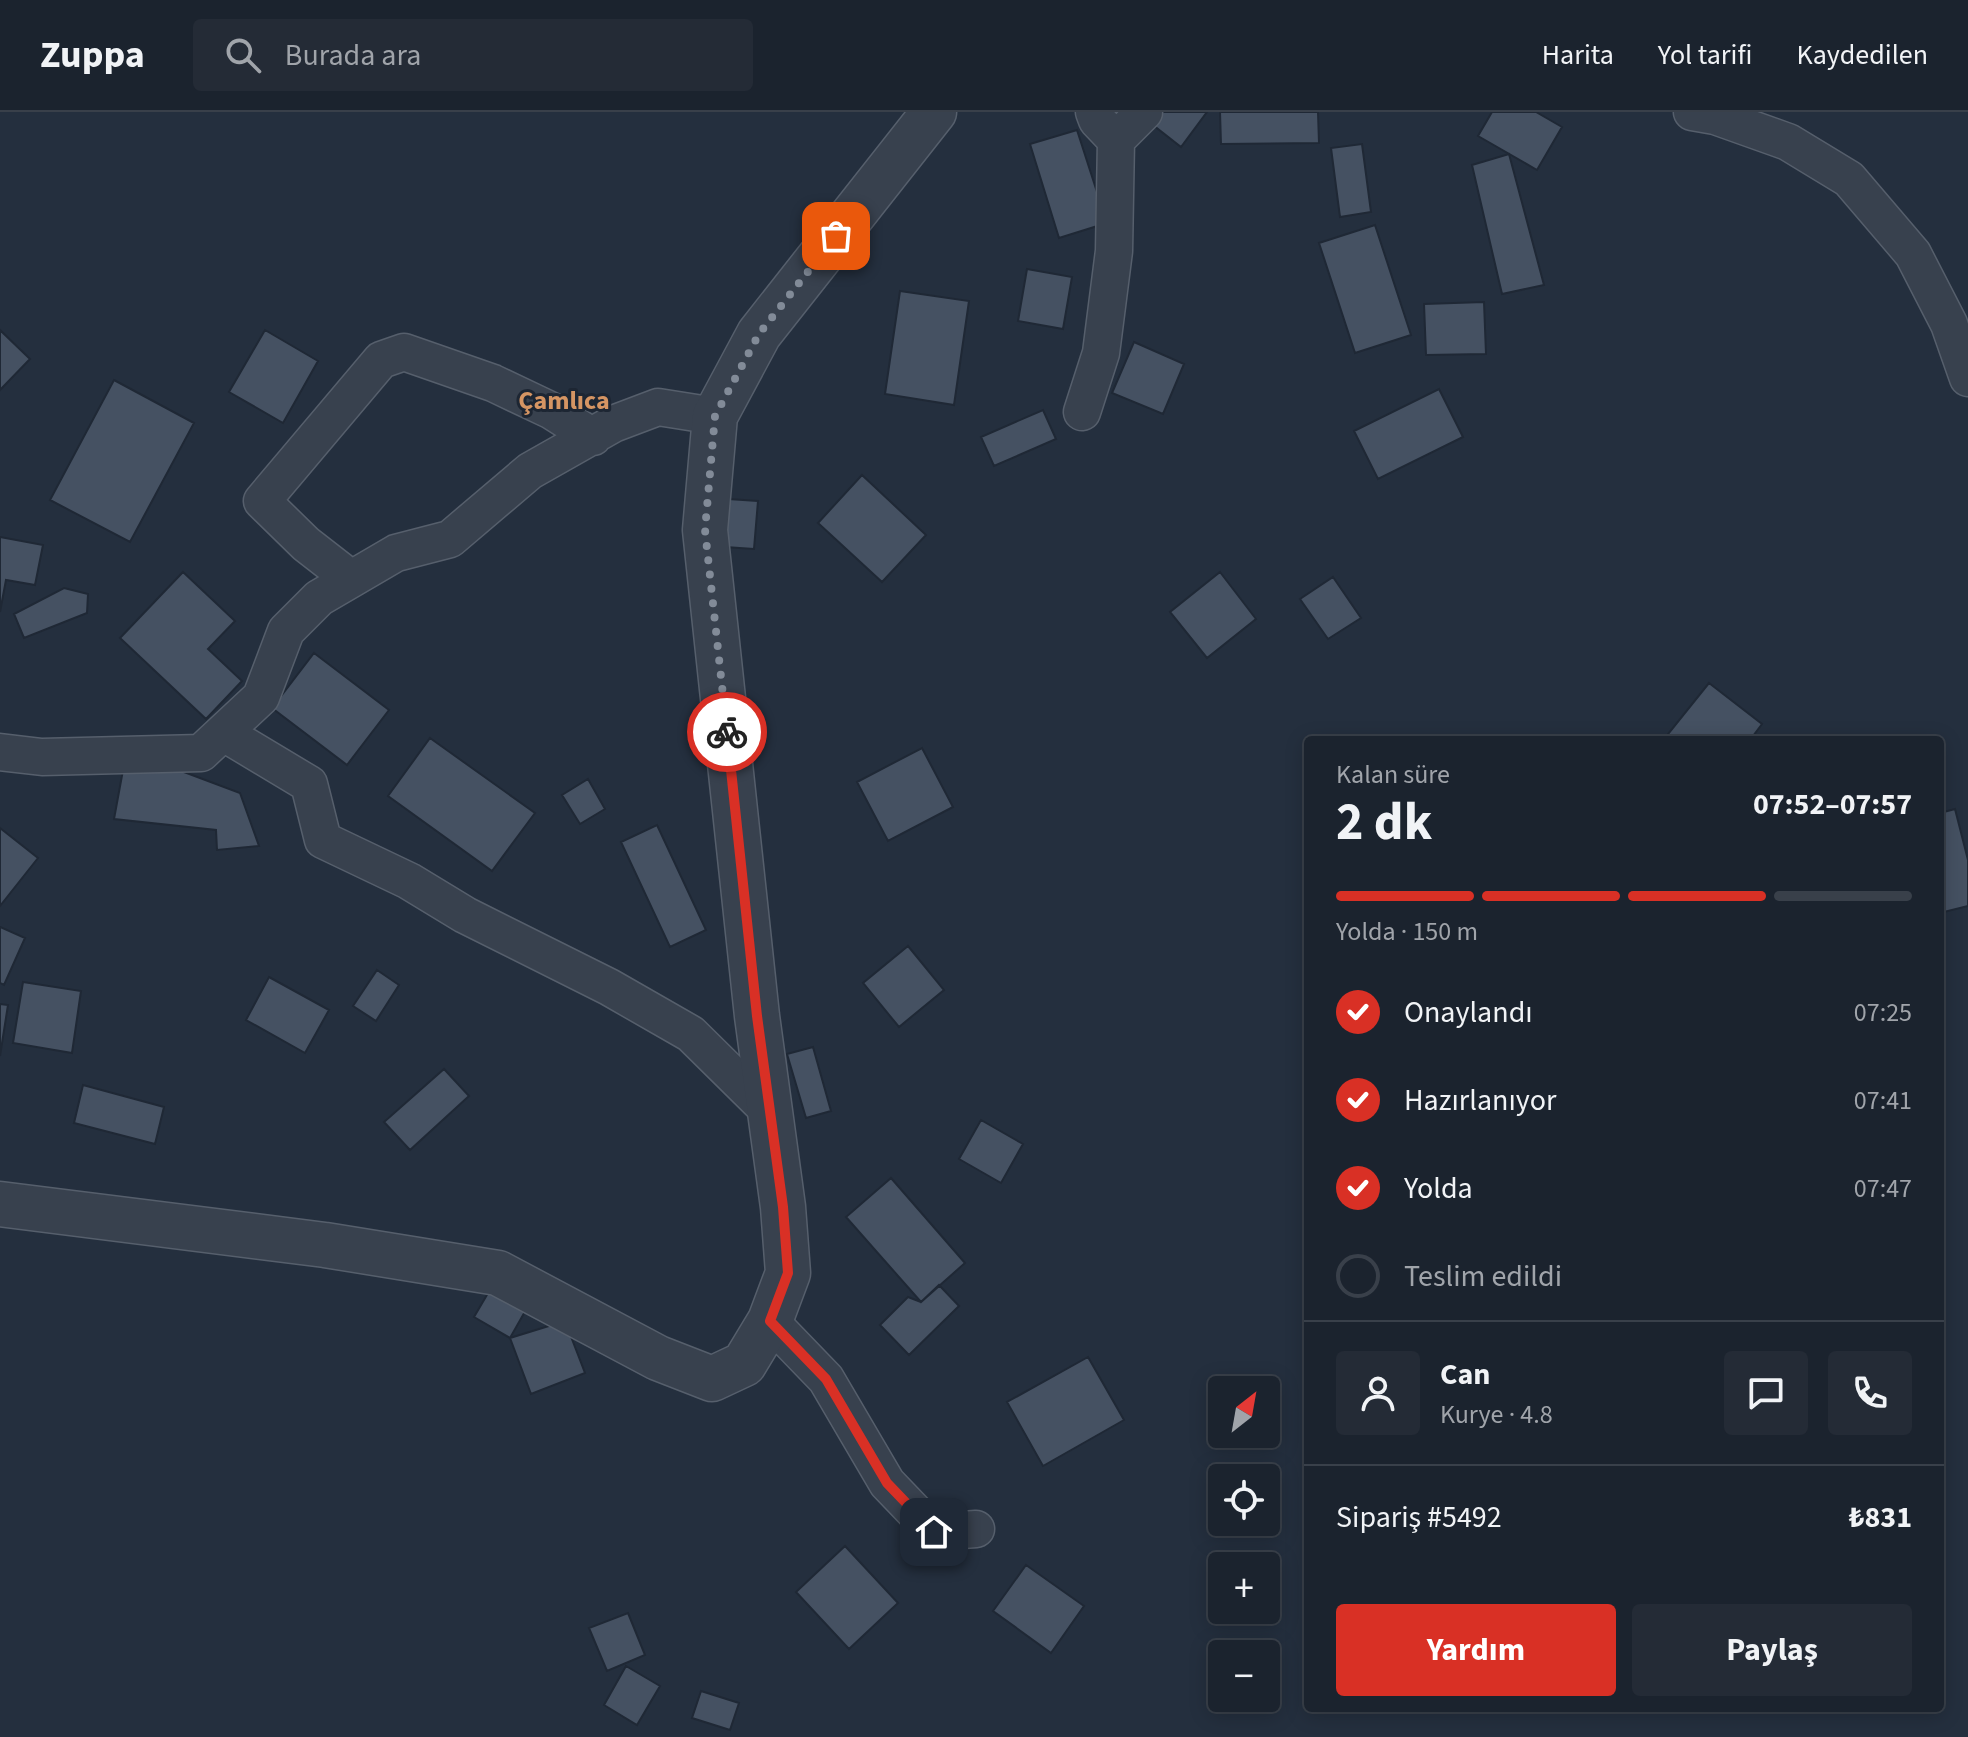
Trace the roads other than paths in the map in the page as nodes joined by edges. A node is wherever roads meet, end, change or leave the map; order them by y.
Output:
1 (934, 112) edge
2 (1094, 112) edge
3 (1144, 112) edge
4 (1692, 112) edge
5 (1116, 140) junction
6 (1968, 378) edge
7 (1082, 412) dead end
8 (715, 416) junction
9 (593, 437) junction
10 (351, 579) junction
11 (224, 733) junction
12 (0, 752) edge
13 (771, 1113) junction
14 (0, 1204) edge
15 (770, 1321) junction
16 (976, 1529) dead end

1 - 8 street
2 - 5 street
3 - 5 street
4 - 6 street
5 - 7 street
8 - 9 street
8 - 13 street
9 - 10 street
9 - 10 street
10 - 11 street
11 - 12 street
11 - 13 street
13 - 15 street
14 - 15 street
15 - 16 street

